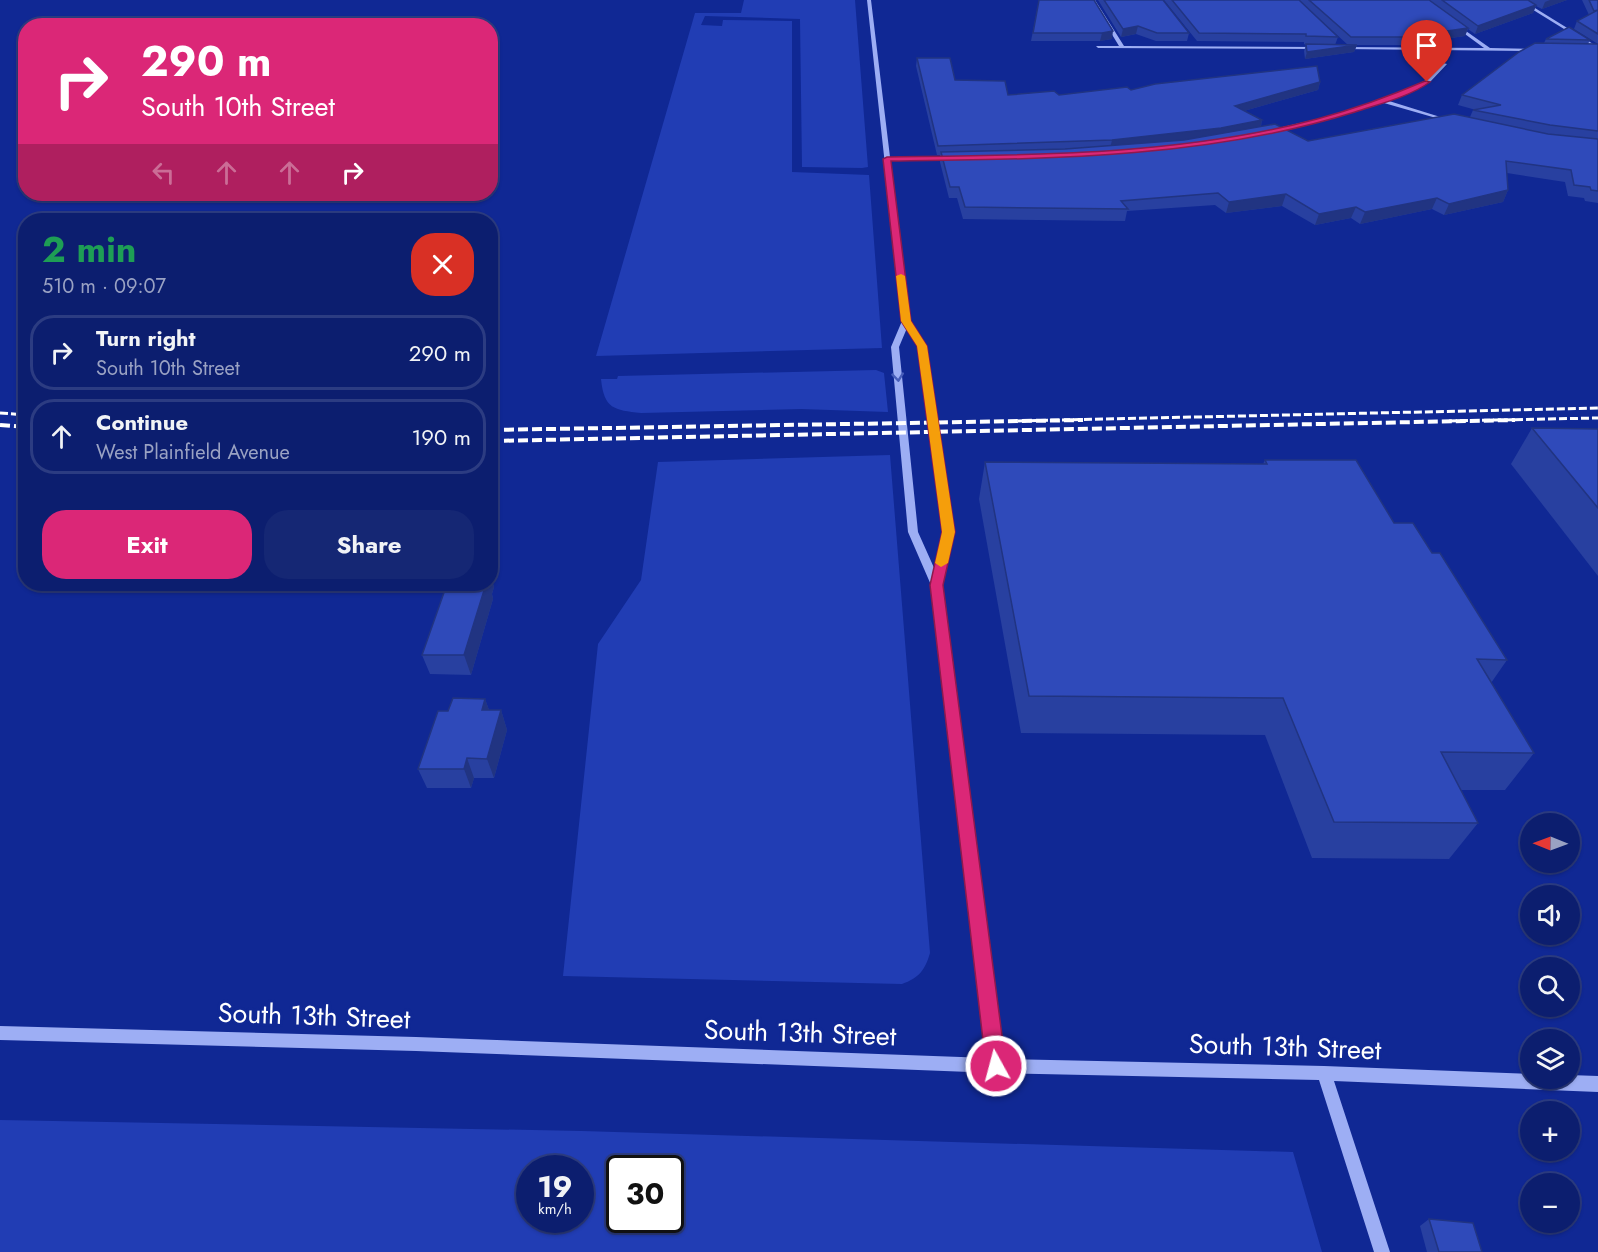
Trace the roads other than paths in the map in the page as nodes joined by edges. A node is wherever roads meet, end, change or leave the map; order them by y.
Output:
1 (869, 0) edge
2 (1093, 0) edge
3 (1519, 0) edge
4 (1448, 19) edge
5 (1190, 40) edge
6 (1337, 40) edge
7 (1098, 47) dead end
8 (1122, 47) junction
9 (1197, 48) junction
10 (1323, 48) edge
11 (1335, 48) edge
12 (1346, 48) junction
13 (1490, 50) junction
14 (1538, 50) edge
15 (1586, 50) edge
16 (1598, 50) edge
17 (1445, 64) dead end
18 (1382, 101) junction
19 (1458, 124) edge
20 (1260, 133) edge
21 (887, 159) junction
22 (957, 159) edge
23 (906, 321) junction
24 (936, 585) junction
25 (0, 1033) edge
26 (996, 1066) junction
27 (1324, 1073) junction
28 (1598, 1084) edge
29 (1382, 1252) edge

1 - 21 street
2 - 8 street
3 - 16 street
4 - 13 street
5 - 9 street
6 - 12 street
7 - 8 street
8 - 9 street
9 - 10 street
11 - 12 street
12 - 13 street
13 - 14 street
15 - 16 street
17 - 18 street
18 - 19 street
18 - 20 street
21 - 22 street
21 - 23 street
23 -> 24 street
23 - 24 street
24 - 26 street
25 - 26 street, South 13th Street
26 - 27 street, South 13th Street
27 - 28 street, South 13th Street
27 - 29 street

